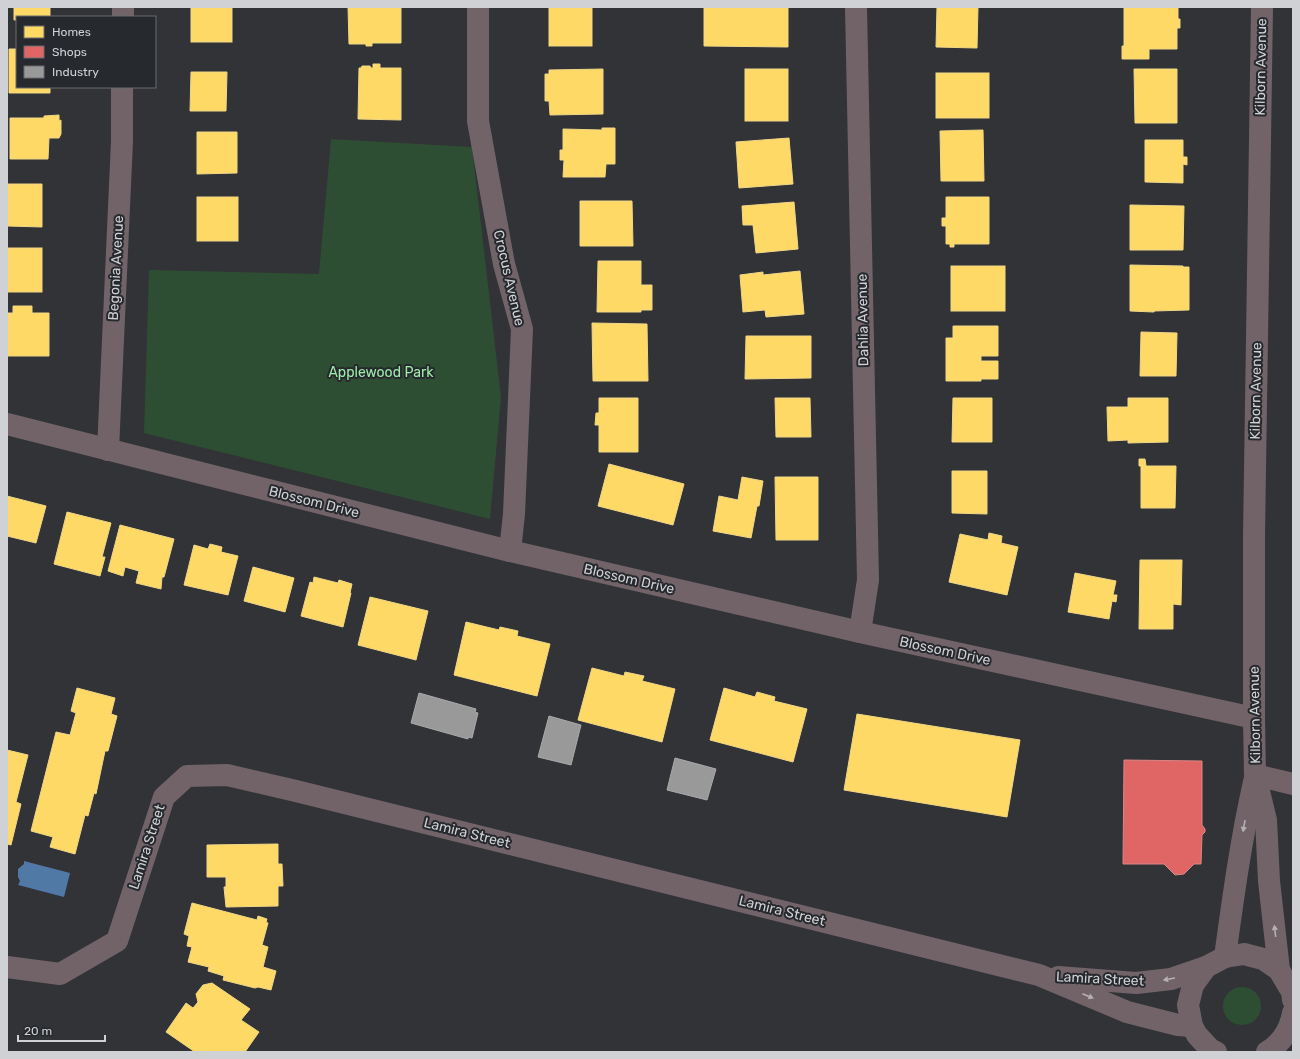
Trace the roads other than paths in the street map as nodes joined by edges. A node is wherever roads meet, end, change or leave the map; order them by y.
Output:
1 (478, 7) edge
2 (856, 7) edge
3 (1262, 7) edge
4 (122, 88) edge
5 (7, 424) edge
6 (108, 450) junction
7 (510, 551) junction
8 (860, 632) junction
9 (1254, 718) junction
10 (1255, 775) junction
11 (1293, 784) edge
12 (1224, 957) junction
13 (1206, 967) junction
14 (7, 968) edge
15 (1280, 970) junction
16 (1039, 975) junction
17 (1293, 999) edge
18 (1195, 1038) edge
19 (1278, 1049) edge
20 (1216, 1052) edge

1 - 7 street, Crocus Avenue
2 - 8 street, Dahlia Avenue
3 - 9 street, Kilborn Avenue
4 - 6 street, Begonia Avenue
5 - 6 street, Blossom Drive
6 - 7 street, Blossom Drive
7 - 8 street, Blossom Drive
8 - 9 street, Blossom Drive
9 - 10 street, Kilborn Avenue
10 - 11 street
10 -> 12 street, Kilborn Avenue
15 -> 10 street, Kilborn Avenue
12 - 13 street, Lamira Street
12 - 15 street
13 -> 16 street, Lamira Street
13 - 18 street
14 - 16 street, Lamira Street
15 - 17 street
16 -> 18 street, Lamira Street
17 - 19 street
18 - 20 street

